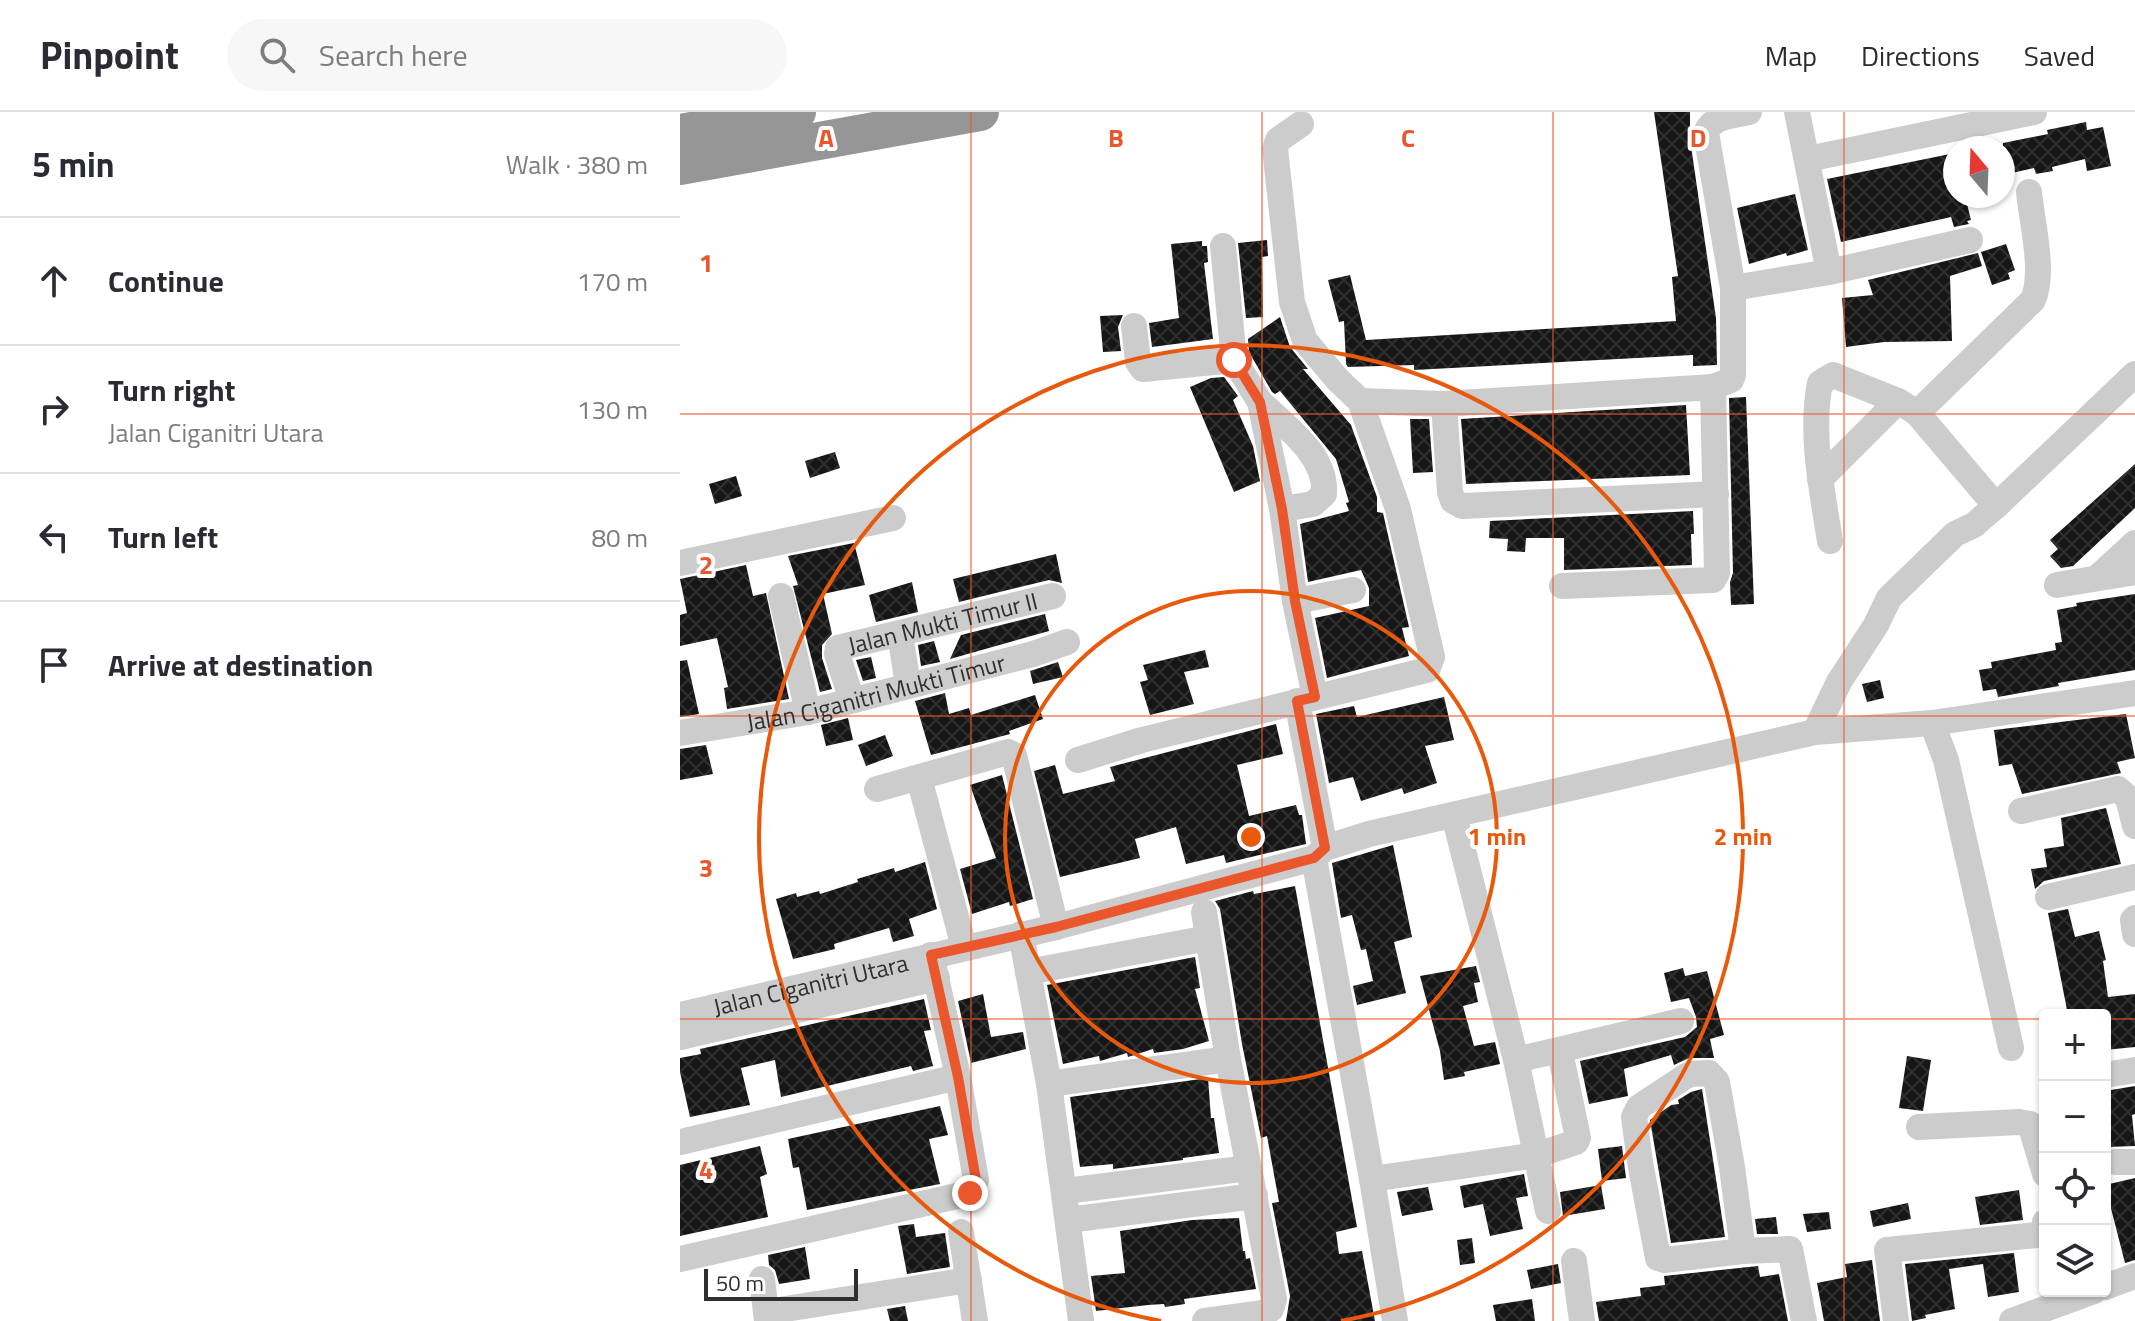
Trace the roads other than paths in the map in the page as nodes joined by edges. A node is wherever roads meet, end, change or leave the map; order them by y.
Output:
1 (797, 112) edge
2 (980, 112) edge
3 (1749, 112) edge
4 (1797, 112) edge
5 (2034, 112) edge
6 (1301, 124) dead end
7 (680, 133) edge
8 (1808, 159) junction
9 (680, 166) edge
10 (2029, 192) dead end
11 (1970, 240) dead end
12 (1223, 246) dead end
13 (1829, 272) junction
14 (1733, 288) junction
15 (1134, 326) dead end
16 (1234, 360) junction
17 (2135, 374) edge
18 (1713, 387) junction
19 (1360, 401) junction
20 (1260, 402) junction
21 (1444, 404) junction
22 (1908, 407) junction
23 (1820, 479) junction
24 (1716, 494) junction
25 (1996, 506) junction
26 (1282, 509) junction
27 (893, 518) dead end
28 (1830, 541) dead end
29 (2135, 543) edge
30 (680, 563) edge
31 (2135, 572) edge
32 (2099, 576) junction
33 (2057, 585) dead end
34 (1562, 586) dead end
35 (1353, 590) dead end
36 (781, 596) dead end
37 (1053, 596) dead end
38 (1295, 601) junction
39 (900, 634) junction
40 (1067, 642) dead end
41 (908, 685) junction
42 (2135, 693) edge
43 (1306, 699) junction
44 (852, 700) junction
45 (808, 712) junction
46 (1932, 723) junction
47 (1815, 732) junction
48 (680, 733) edge
49 (1078, 760) dead end
50 (919, 778) junction
51 (877, 789) dead end
52 (2021, 811) dead end
53 (1454, 815) junction
54 (2135, 826) edge
55 (1320, 853) junction
56 (2135, 877) edge
57 (2048, 897) dead end
58 (2135, 918) edge
59 (1056, 927) junction
60 (1021, 934) junction
61 (2135, 934) edge
62 (964, 947) junction
63 (934, 966) junction
64 (1028, 972) junction
65 (680, 1015) edge
66 (1681, 1021) dead end
67 (680, 1037) edge
68 (2011, 1048) dead end
69 (1560, 1052) junction
70 (1228, 1059) junction
71 (1516, 1060) junction
72 (2135, 1070) edge
73 (2111, 1074) edge
74 (958, 1077) junction
75 (1049, 1084) junction
76 (1919, 1127) dead end
77 (680, 1142) edge
78 (2039, 1154) edge
79 (1537, 1155) junction
80 (1249, 1168) junction
81 (1372, 1179) junction
82 (1065, 1191) junction
83 (1255, 1196) junction
84 (1548, 1211) dead end
85 (1068, 1220) junction
86 (961, 1232) dead end
87 (2039, 1235) edge
88 (1743, 1251) junction
89 (680, 1259) edge
90 (1574, 1261) dead end
91 (2135, 1276) edge
92 (762, 1279) dead end
93 (969, 1280) junction
94 (2111, 1285) edge
95 (2056, 1298) edge
96 (767, 1316) edge
97 (975, 1321) edge
98 (1081, 1321) edge
99 (1205, 1321) edge
100 (1395, 1321) edge
101 (1582, 1321) edge
102 (1804, 1321) edge
103 (1896, 1321) edge
104 (2012, 1321) edge

1 - 7 highway
2 - 9 highway
3 - 14 street
4 - 8 street
5 - 8 street
6 - 19 street
8 - 13 street
10 - 22 street
11 - 13 street
12 - 16 street
13 - 14 street
14 - 18 street
15 - 16 street
16 - 20 street
17 - 25 street
18 - 21 street
18 - 24 street
19 - 21 street
19 - 43 street
20 - 26 street
20 - 26 street
21 - 24 street
22 - 23 street
22 - 23 street
22 - 25 street
23 - 28 street
24 - 34 street
25 - 47 street
26 - 38 street
27 - 30 street
29 - 32 street
31 - 32 street
32 - 33 street
35 - 38 street
36 - 45 street
37 - 39 street, Jalan Mukti Timur II
38 - 43 street
39 - 41 street
39 - 44 street, Jalan Mukti Timur II
40 - 41 street, Jalan Ciganitri Mukti Timur
41 - 44 street, Jalan Ciganitri Mukti Timur
42 - 46 street, Jalan Ciganitri Utara
43 - 49 street
43 - 55 street
44 - 45 street, Jalan Ciganitri Mukti Timur
45 - 48 street, Jalan Ciganitri Mukti Timur
46 - 47 street, Jalan Ciganitri Utara
46 - 68 street
47 - 53 street, Jalan Ciganitri Utara
50 - 51 street
50 - 59 street
50 - 62 street
52 - 54 street
53 - 55 street, Jalan Ciganitri Utara
53 - 71 street
55 - 59 street, Jalan Ciganitri Utara
55 - 81 street
56 - 57 street
58 - 61 street
59 - 60 street, Jalan Ciganitri Utara
60 - 62 street, Jalan Ciganitri Utara
60 - 64 street
62 - 63 street, Jalan Ciganitri Utara
63 - 65 street, Jalan Ciganitri Utara
63 - 67 street
63 - 74 street
64 - 70 street
64 - 75 street
66 - 69 street
69 - 71 street
69 - 79 street
70 - 75 street
70 - 80 street
71 - 79 street
72 - 73 street
74 - 77 street
74 - 89 street
75 - 82 street
76 - 78 street
79 - 81 street
79 - 84 street
80 - 82 street
80 - 83 street
81 - 100 street
82 - 85 street
83 - 85 street
83 - 99 street
85 - 98 street
86 - 93 street
87 - 103 street
88 - 88 street
88 - 102 street
90 - 101 street
91 - 94 street
92 - 96 street
93 - 96 street
93 - 97 street
95 - 104 street

